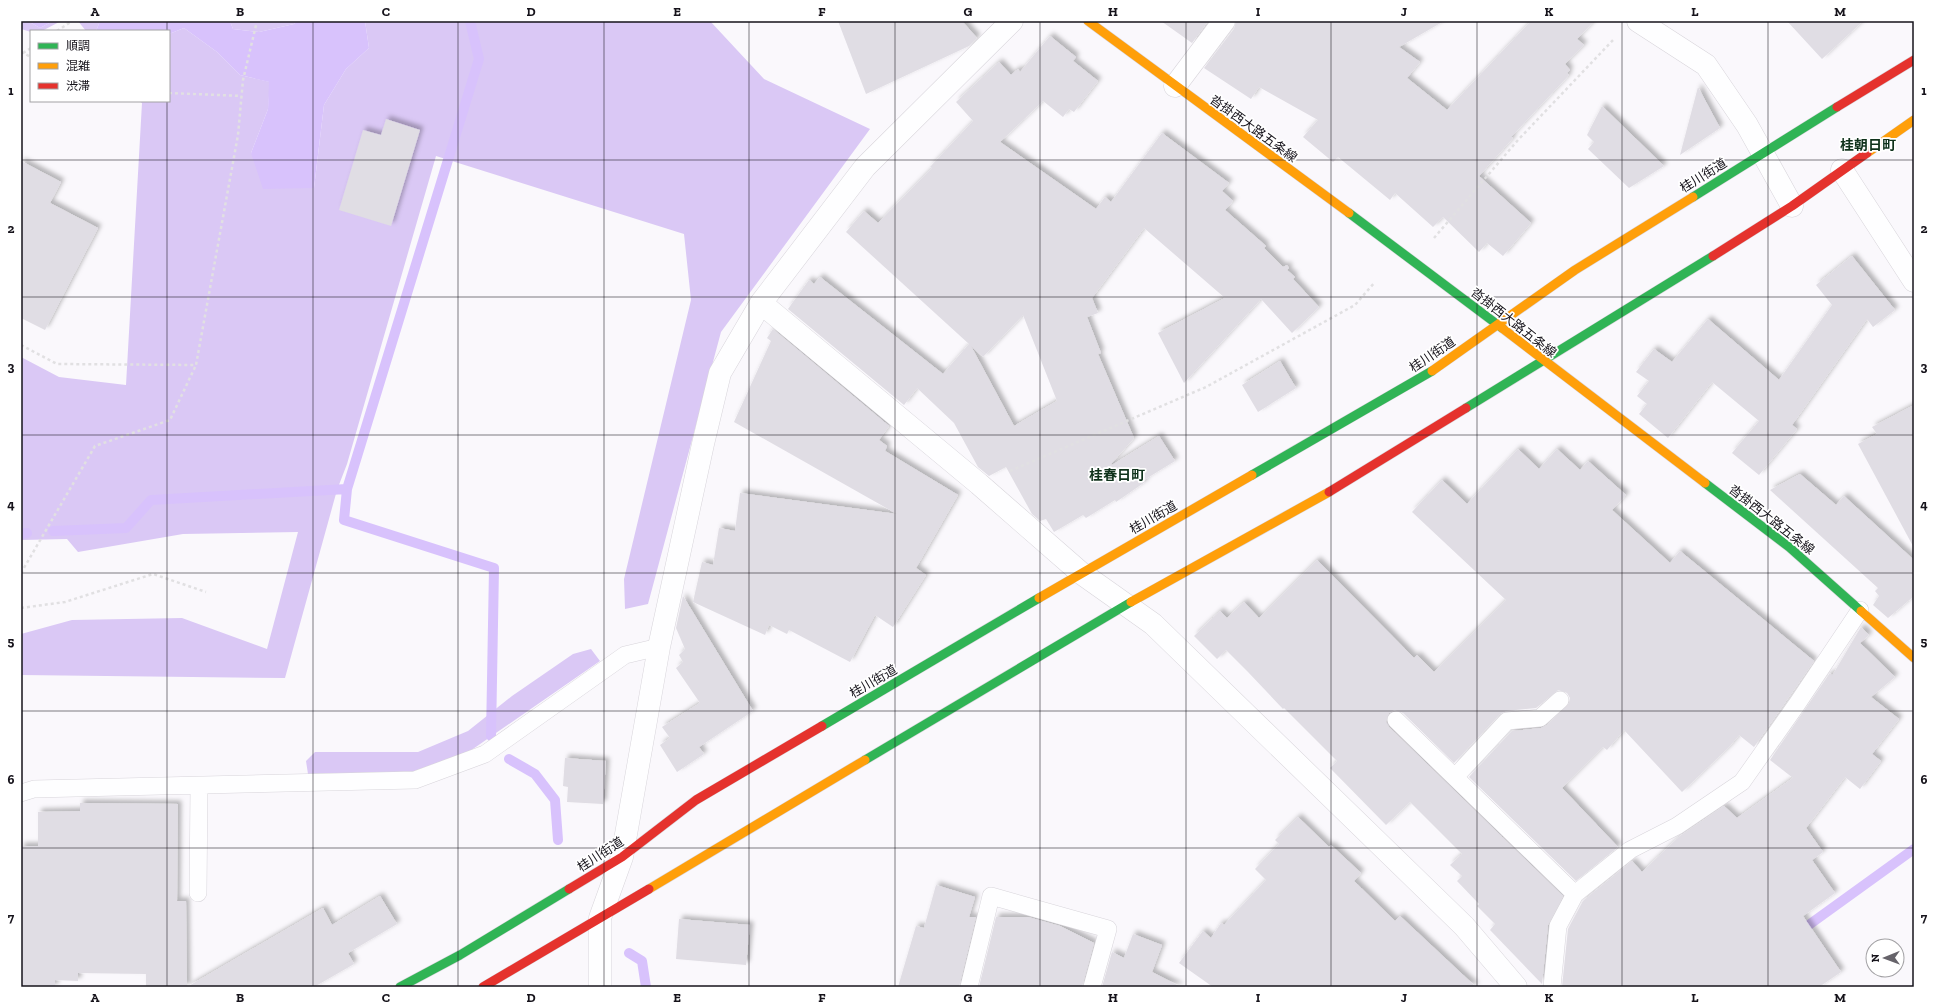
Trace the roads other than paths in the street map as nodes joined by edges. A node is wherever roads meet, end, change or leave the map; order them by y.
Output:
1 (1012, 21) edge
2 (1088, 21) edge
3 (1224, 21) edge
4 (1638, 21) edge
5 (1914, 60) edge
6 (1174, 86) junction
7 (1914, 120) edge
8 (1763, 153) junction
9 (1842, 170) junction
10 (1792, 206) junction
11 (1914, 281) edge
12 (761, 303) junction
13 (1498, 325) junction
14 (1543, 360) junction
15 (1081, 573) junction
16 (1126, 606) junction
17 (1860, 610) junction
18 (659, 647) junction
19 (1914, 658) edge
20 (1560, 700) dead end
21 (1396, 720) dead end
22 (1455, 777) junction
23 (199, 786) junction
24 (21, 793) edge
25 (622, 857) junction
26 (198, 893) dead end
27 (1575, 894) junction
28 (600, 918) junction
29 (400, 987) edge
30 (483, 987) edge
31 (600, 987) edge
32 (969, 987) edge
33 (1092, 987) edge
34 (1516, 987) edge
35 (1552, 987) edge

1 - 12 street
2 - 6 street, 沓掛西大路五条線
3 - 6 street
4 - 8 street
5 - 8 street, 桂川街道
6 - 13 street, 沓掛西大路五条線
7 - 9 street
8 - 10 street
8 - 13 street, 桂川街道
9 - 10 street
9 - 11 street
10 - 14 street
12 - 15 street
12 - 18 street
13 - 14 street, 沓掛西大路五条線
13 - 15 street, 桂川街道
14 - 16 street
14 - 17 street, 沓掛西大路五条線
15 - 16 street
15 - 25 street, 桂川街道
16 - 28 street
16 - 34 street
17 - 19 street, 沓掛西大路五条線
17 - 27 lane
18 - 23 lane
18 - 25 street
20 - 22 lane
21 - 22 lane
22 - 27 lane
23 - 24 lane
23 - 26 lane
25 - 28 street
25 - 29 street, 桂川街道
27 - 35 lane
28 - 30 street
28 - 31 street
32 - 33 lane

